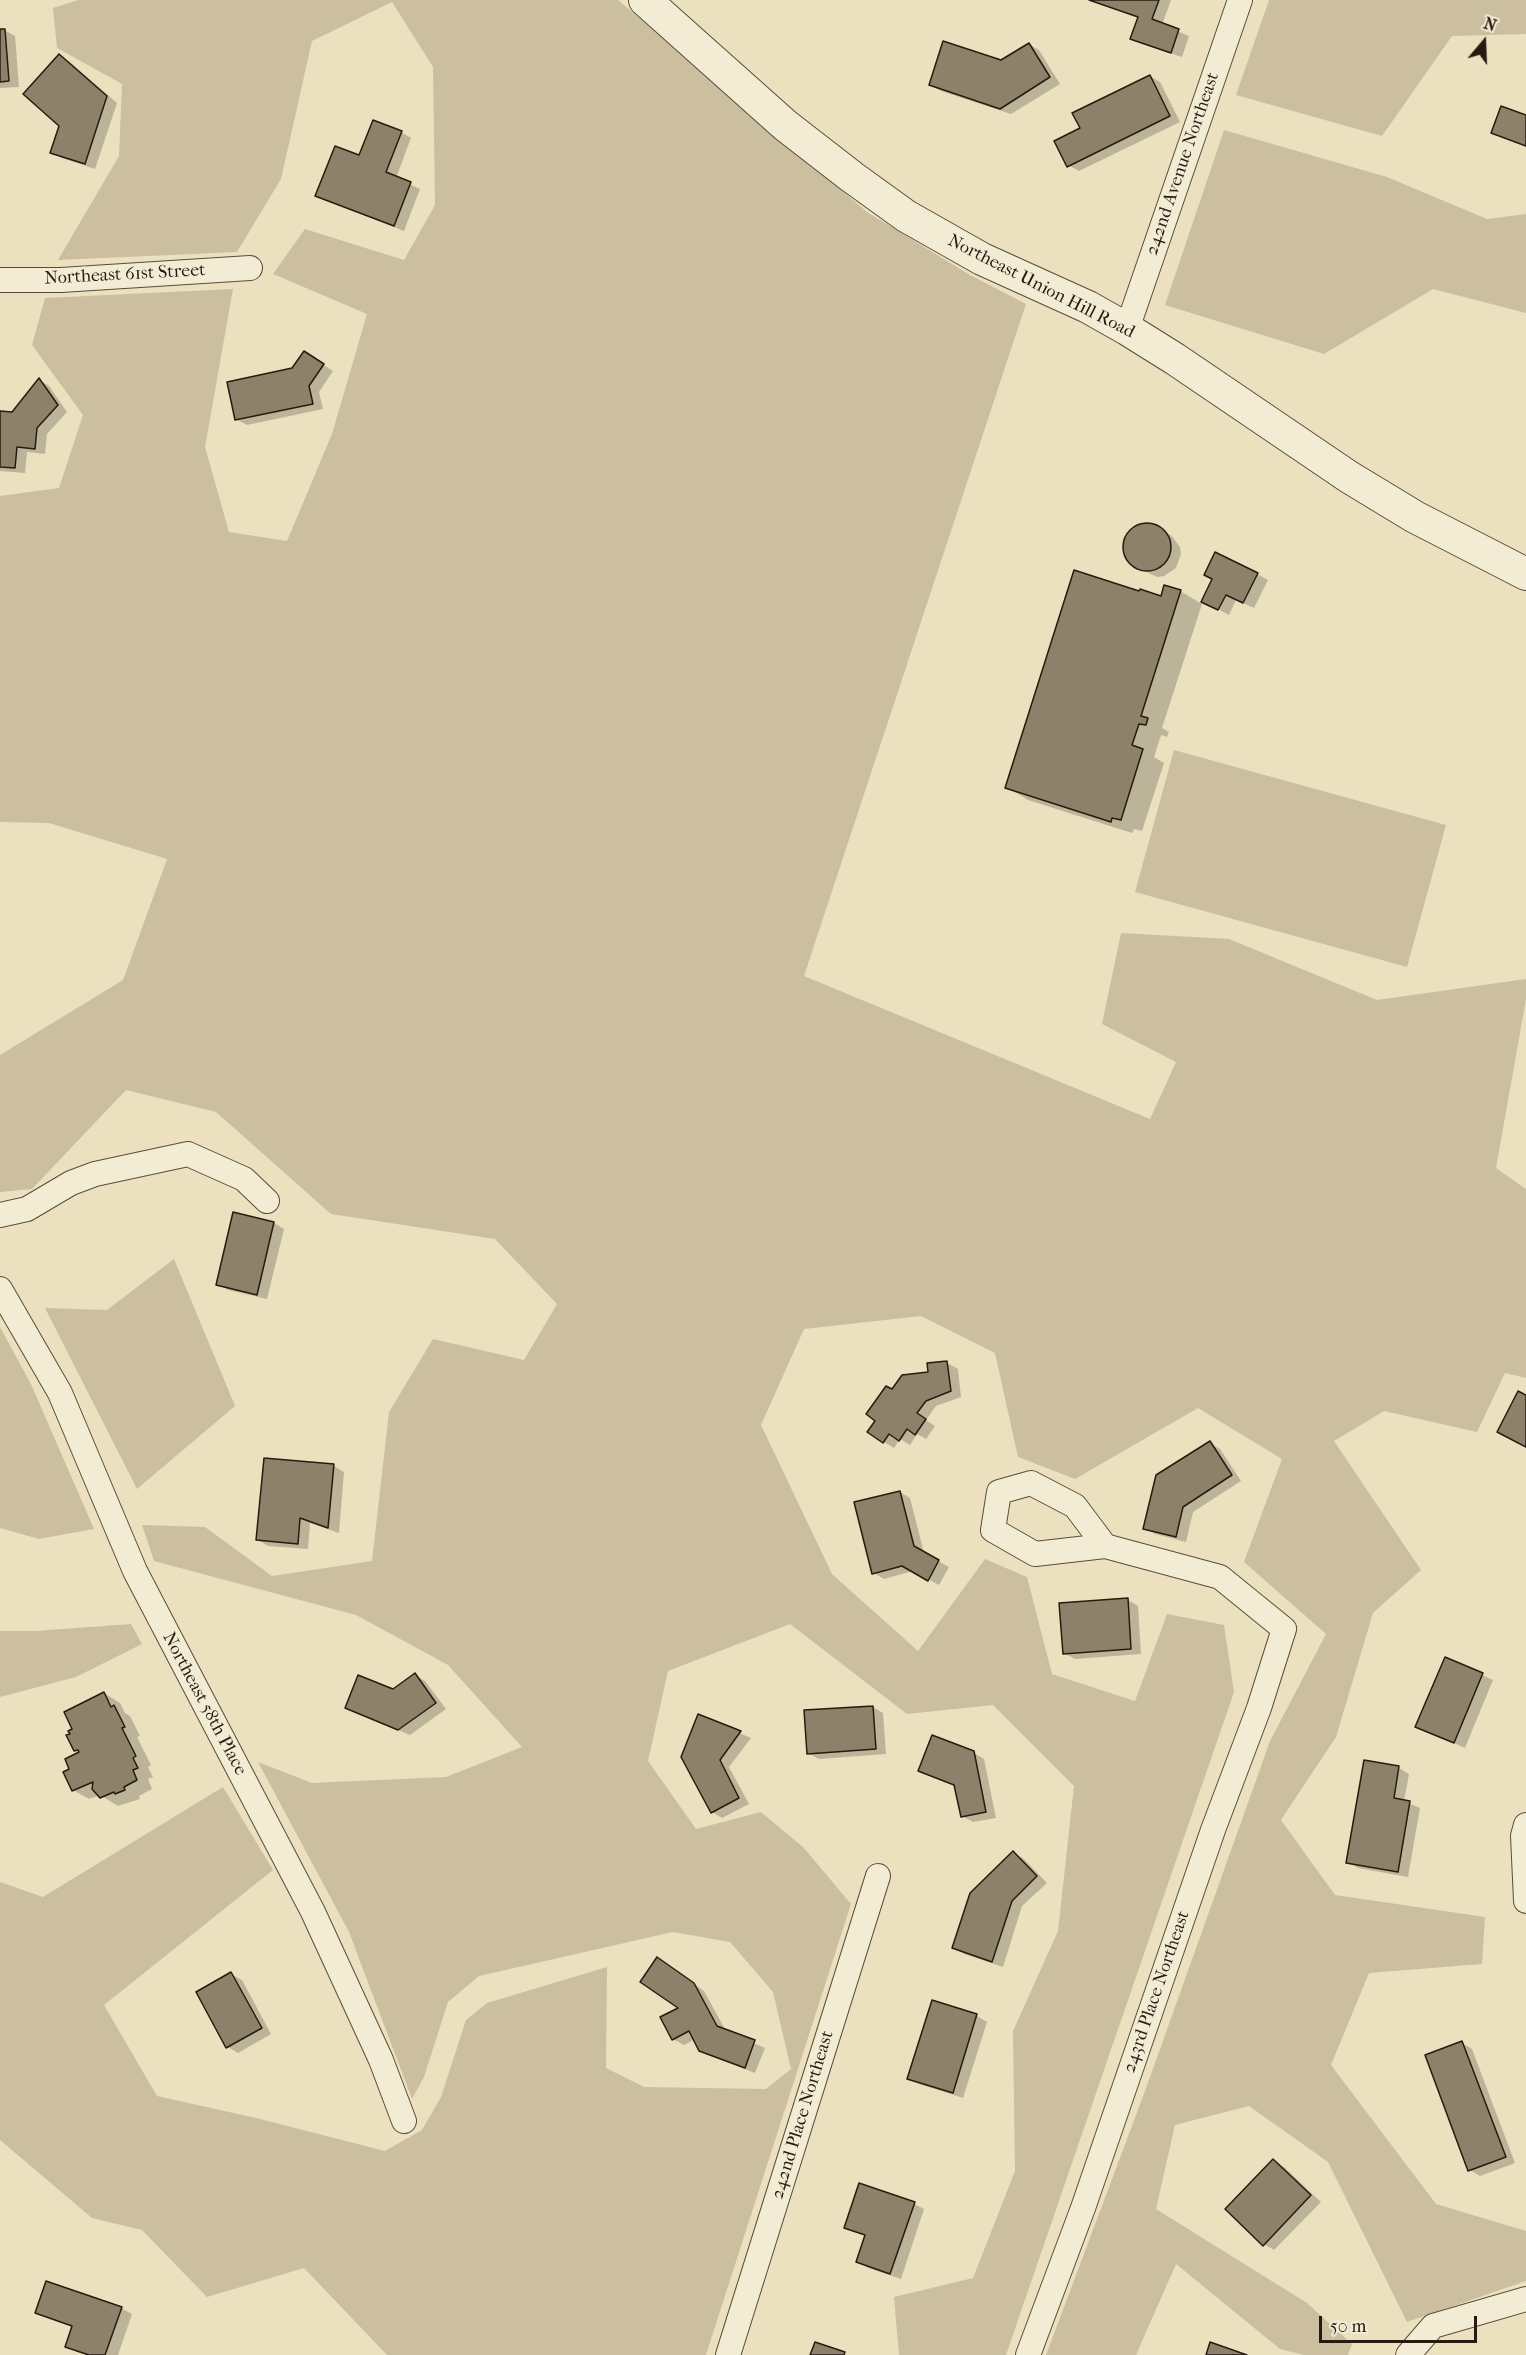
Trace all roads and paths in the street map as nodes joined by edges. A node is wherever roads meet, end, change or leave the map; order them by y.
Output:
1 (645, 0) edge
2 (1240, 0) edge
3 (250, 268) dead end
4 (0, 280) edge
5 (1127, 329) junction
6 (1526, 574) edge
7 (267, 1201) dead end
8 (0, 1215) edge
9 (0, 1289) edge
10 (1105, 1546) dead end
11 (1526, 1826) edge
12 (878, 1876) dead end
13 (1526, 1901) edge
14 (404, 2121) dead end
15 (1526, 2299) edge
16 (728, 2355) edge
17 (1028, 2355) edge
18 (1408, 2355) edge

1 - 5 street, Northeast Union Hill Road
2 - 5 street, 242nd Avenue Northeast
3 - 4 street, Northeast 61st Street
5 - 6 street, Northeast Union Hill Road
7 - 8 street
9 - 14 street, Northeast 58th Place
10 - 17 street, 243rd Place Northeast
11 - 13 street
12 - 16 street, 242nd Place Northeast
15 - 18 street

